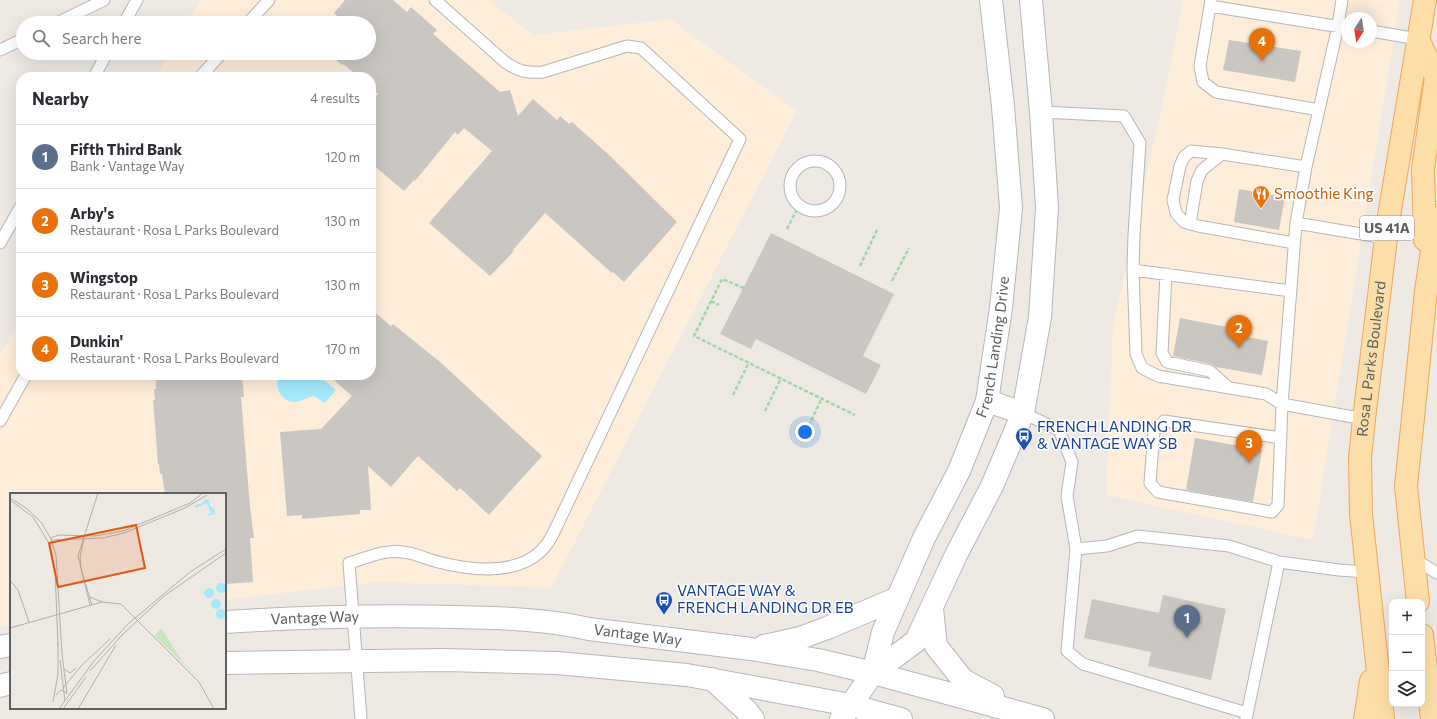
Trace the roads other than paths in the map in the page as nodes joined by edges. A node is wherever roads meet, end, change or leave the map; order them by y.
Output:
1 (104, 0) edge
2 (137, 0) edge
3 (269, 0) edge
4 (435, 0) edge
5 (992, 0) edge
6 (1031, 0) edge
7 (1342, 0) edge
8 (1424, 0) edge
9 (1211, 3) edge
10 (1342, 12) edge
11 (71, 16) edge
12 (128, 16) edge
13 (254, 16) edge
14 (1341, 27) edge
15 (1341, 31) edge
16 (1377, 32) edge
17 (1418, 39) junction
18 (16, 42) edge
19 (0, 50) edge
20 (103, 60) edge
21 (216, 60) edge
22 (97, 72) edge
23 (205, 72) edge
24 (1319, 110) junction
25 (1041, 112) junction
26 (1222, 154) junction
27 (1306, 166) junction
28 (799, 205) joint
29 (16, 215) edge
30 (1437, 218) edge
31 (1296, 223) junction
32 (1190, 224) junction
33 (1385, 238) junction
34 (0, 243) edge
35 (1294, 243) junction
36 (1133, 270) junction
37 (1166, 274) junction
38 (1426, 291) junction
39 (1291, 292) junction
40 (23, 380) edge
41 (1229, 388) junction
42 (987, 401) junction
43 (1282, 404) junction
44 (1023, 413) junction
45 (1364, 419) junction
46 (0, 421) edge
47 (1281, 438) junction
48 (1076, 549) junction
49 (1414, 560) junction
50 (1279, 562) junction
51 (1367, 572) junction
52 (1437, 572) edge
53 (898, 598) junction
54 (1418, 599) edge
55 (932, 609) junction
56 (354, 616) junction
57 (226, 622) edge
58 (10, 645) edge
59 (0, 647) edge
60 (751, 648) junction
61 (1376, 648) junction
62 (1425, 660) edge
63 (357, 661) junction
64 (226, 663) edge
65 (873, 673) junction
66 (712, 679) junction
67 (10, 683) edge
68 (0, 686) edge
69 (846, 712) edge
70 (1034, 716) edge
71 (1246, 716) edge
72 (361, 719) edge
73 (753, 719) edge
74 (901, 719) edge
75 (1365, 719) edge
76 (1383, 719) edge
77 (1432, 719) edge

1 - 11 lane
2 - 12 lane
3 - 13 lane
4 - 56 lane
5 - 42 street, French Landing Drive
6 - 25 street, French Landing Drive
7 - 10 lane
8 - 17 main road, Rosa L Parks Boulevard / US 41A
9 - 14 lane
9 - 24 lane
15 - 24 lane
16 - 17 lane
17 - 33 main road, Rosa L Parks Boulevard / US 41A
17 - 38 main road
18 - 19 lane
20 - 22 lane
21 - 23 lane
24 - 27 lane
25 - 36 lane
25 - 44 street, French Landing Drive
26 - 27 lane
26 - 32 lane
26 - 32 lane
27 - 31 lane
28 - 28 lane
29 - 34 lane
30 - 38 main road, US 41A
31 - 33 lane
31 - 35 lane
32 - 35 lane
33 - 45 main road, Rosa L Parks Boulevard / US 41A
35 - 39 lane
36 - 37 lane
36 - 41 lane
37 - 39 lane
37 - 41 lane
38 - 49 main road, US 41A
39 - 43 lane
40 - 46 lane
41 - 43 lane
42 - 44 street
42 - 53 street, French Landing Drive
43 - 45 lane
43 - 47 lane
44 - 48 lane
44 - 55 street, French Landing Drive
45 - 51 main road, Rosa L Parks Boulevard / US 41A
47 - 47 lane
48 - 50 lane
48 - 71 lane
49 - 52 lane
49 - 54 main road, US 41A
50 - 51 lane
50 - 71 lane
51 - 61 main road, Rosa L Parks Boulevard / US 41A
53 - 60 street
53 - 65 street, French Landing Drive
55 - 65 street, French Landing Drive
55 - 70 street
56 - 57 street, Vantage Way
56 - 60 street, Vantage Way
56 - 63 lane
58 - 59 street
60 - 65 street, Vantage Way
61 - 75 main road
61 - 76 main road, Rosa L Parks Boulevard / US 41A
62 - 77 main road
63 - 64 street
63 - 66 street
63 - 72 lane
65 - 69 street, French Landing Drive
65 - 70 street, Vantage Way
66 - 69 street
66 - 73 street
67 - 68 street
69 - 74 street

